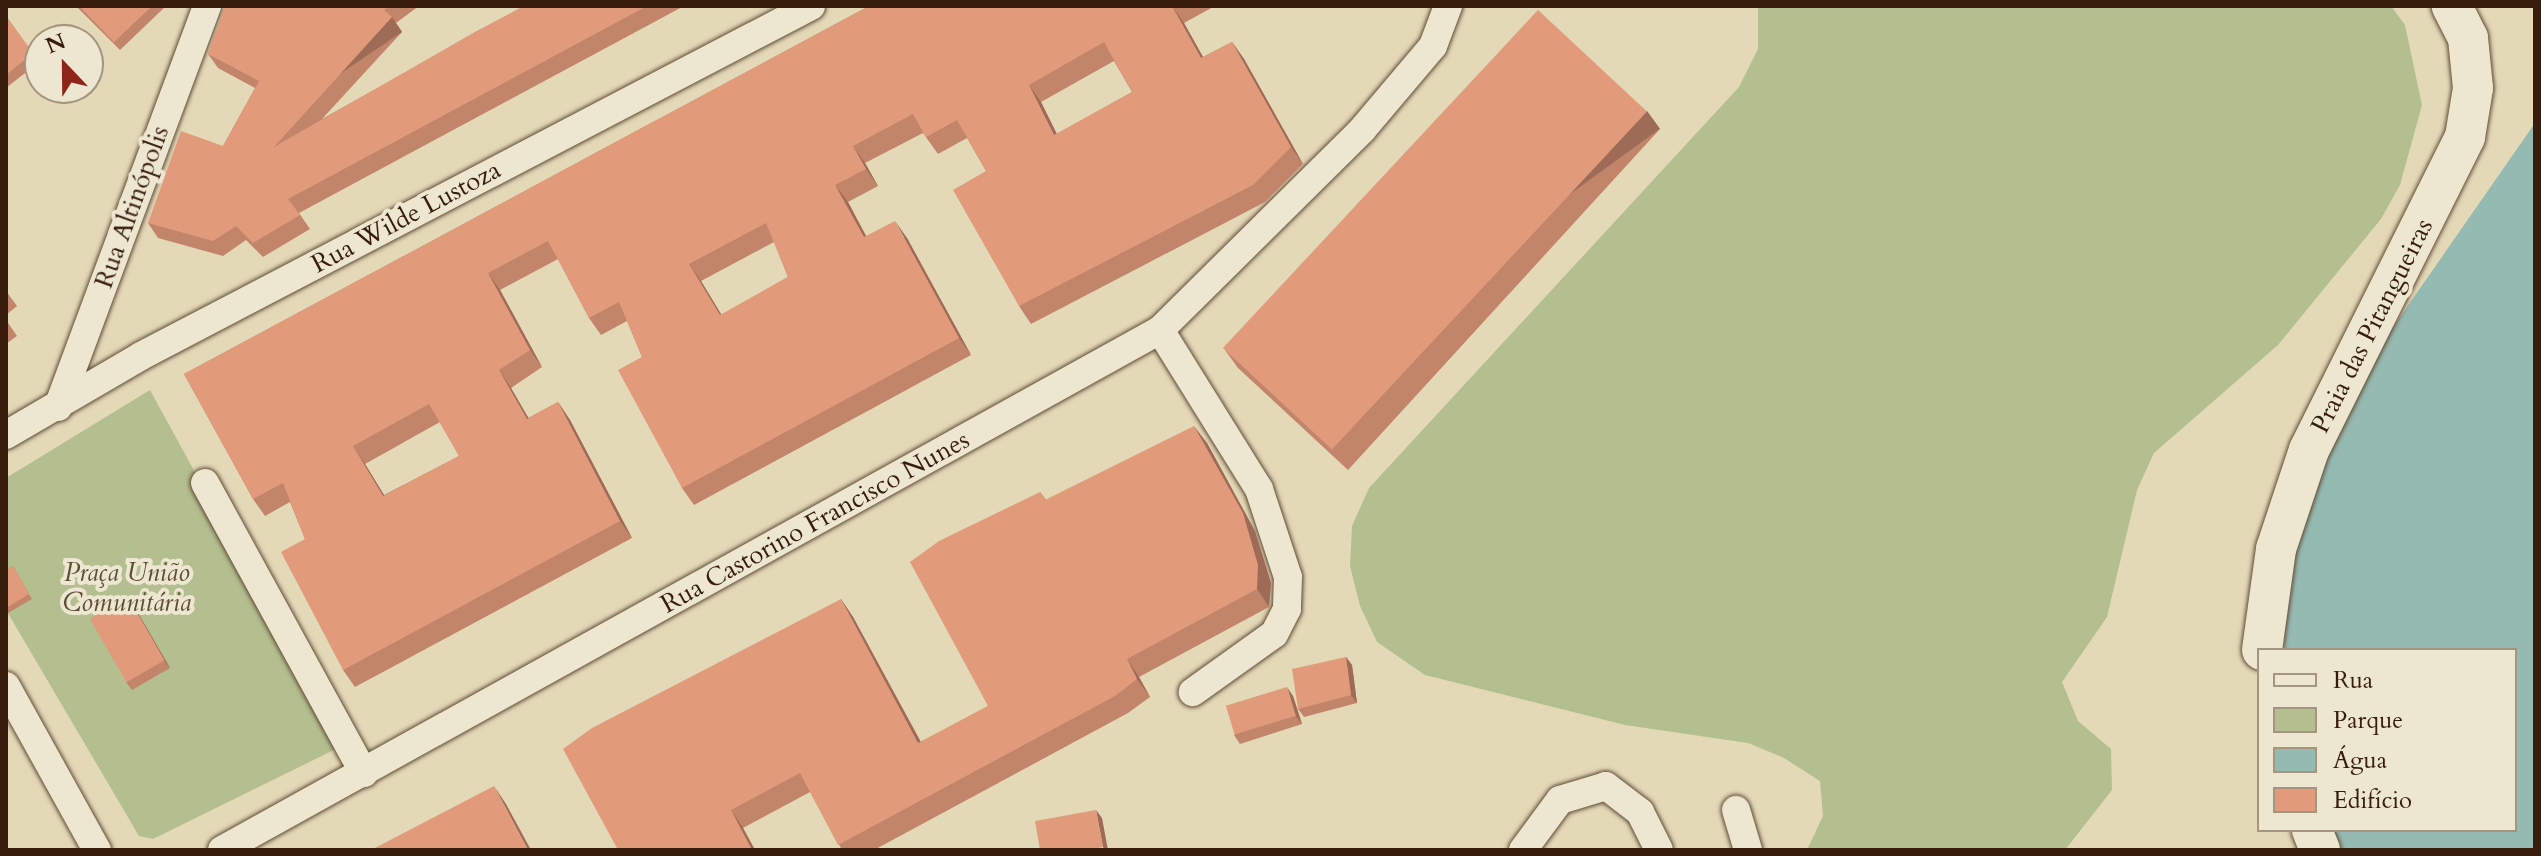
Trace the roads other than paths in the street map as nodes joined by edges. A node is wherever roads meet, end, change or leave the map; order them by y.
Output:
1 (207, 6) edge
2 (811, 6) edge
3 (1448, 6) edge
4 (2452, 6) edge
5 (1160, 330) junction
6 (58, 407) junction
7 (6, 435) edge
8 (205, 483) dead end
9 (2262, 648) edge
10 (6, 686) edge
11 (1193, 692) dead end
12 (364, 773) junction
13 (1736, 810) dead end
14 (97, 850) edge
15 (222, 850) edge
16 (1523, 850) edge
17 (1659, 850) edge
18 (1748, 850) edge

1 - 6 street, Rua Altinópolis
2 - 6 street, Rua Wilde Lustoza
3 - 5 street, Rua Castorino Francisco Nunes
4 - 9 main road, Praia das Pitangueiras
5 - 11 street
5 - 12 street, Rua Castorino Francisco Nunes
6 - 7 street, Rua Wilde Lustoza
8 - 12 street
10 - 14 street
12 - 15 street, Rua Castorino Francisco Nunes
13 - 18 street
16 - 17 street

